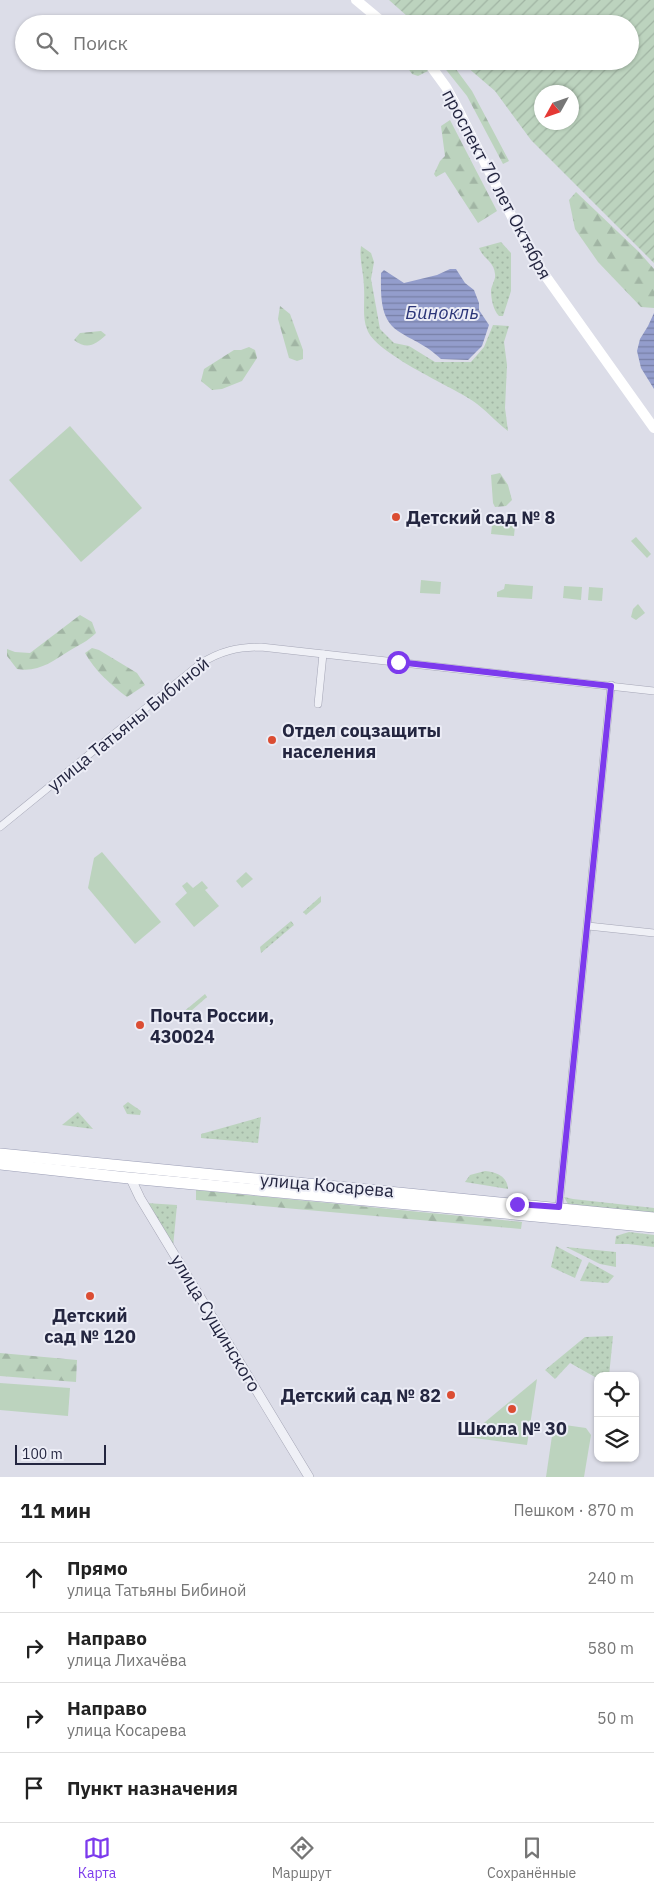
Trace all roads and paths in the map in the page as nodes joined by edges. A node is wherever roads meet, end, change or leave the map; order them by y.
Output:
1 (356, 0) edge
2 (374, 15) edge
3 (433, 70) edge
4 (654, 428) edge
5 (323, 654) junction
6 (611, 686) junction
7 (654, 691) edge
8 (318, 704) dead end
9 (0, 827) edge
10 (588, 926) junction
11 (654, 933) edge
12 (0, 1154) edge
13 (0, 1164) edge
14 (131, 1173) junction
15 (559, 1213) junction
16 (654, 1218) edge
17 (654, 1227) edge
18 (309, 1477) edge

1 - 2 main road
3 - 4 main road, проспект 70 лет Октября
5 - 6 street, улица Татьяны Бибиной
5 - 8 street
5 - 9 street, улица Татьяны Бибиной
6 - 7 street, улица Татьяны Бибиной
6 - 10 street
10 - 11 street
10 - 15 street
12 - 14 main road, улица Косарева
13 - 14 main road, улица Косарева
14 - 15 main road, улица Косарева
14 - 18 street, улица Сущинского
15 - 16 main road, улица Косарева
15 - 17 main road, улица Косарева

